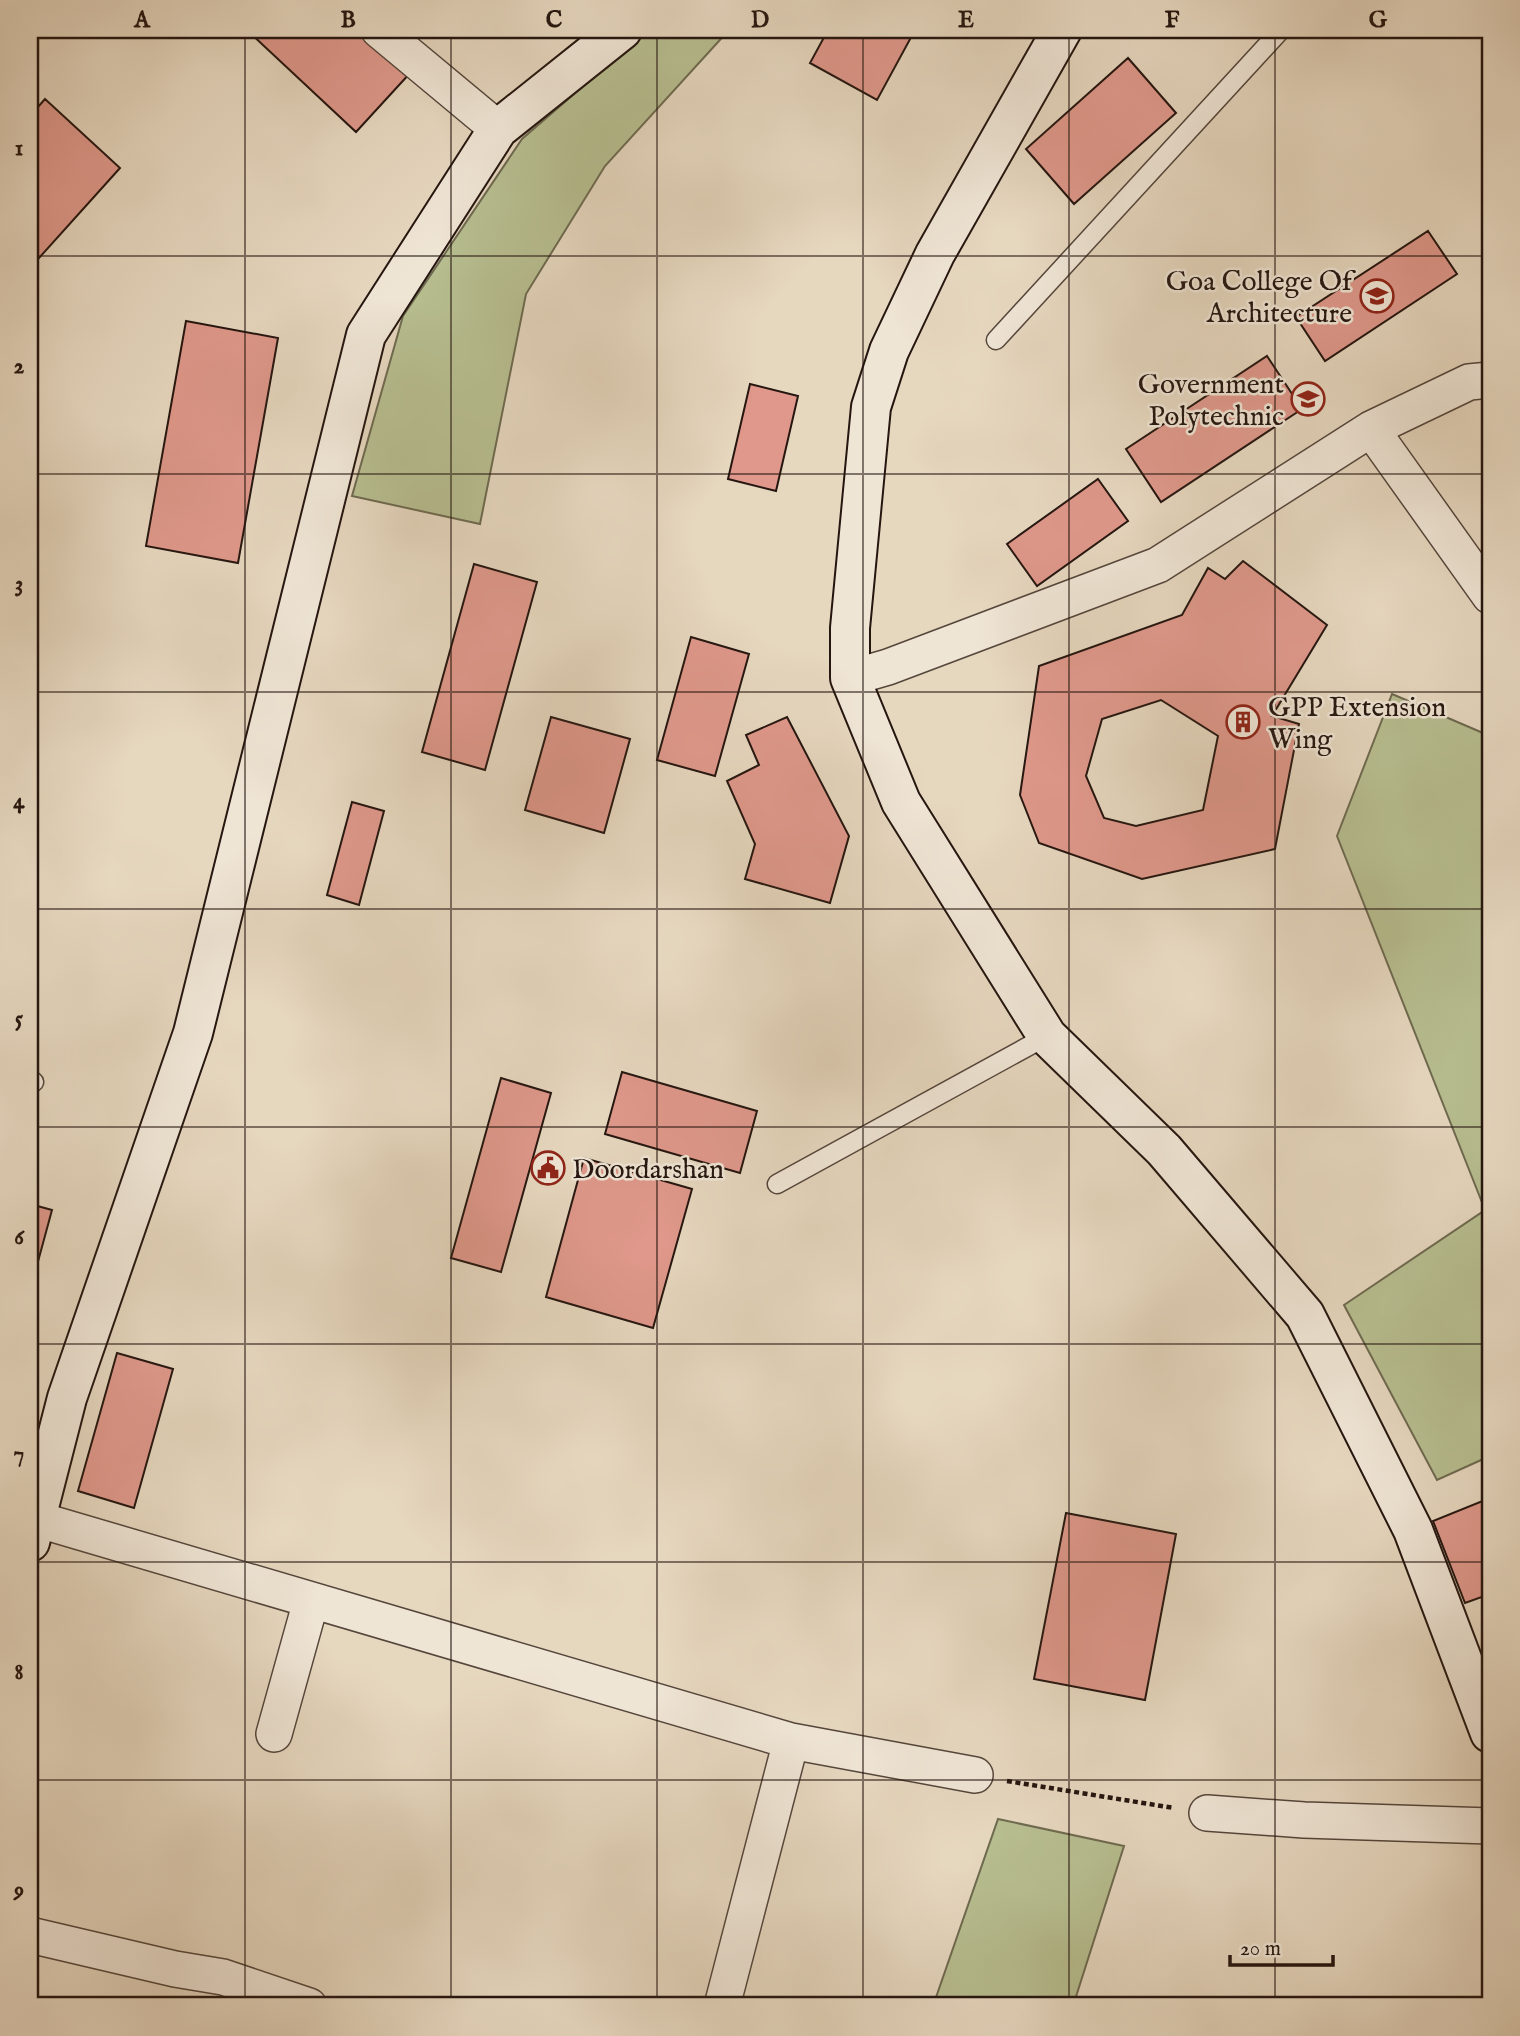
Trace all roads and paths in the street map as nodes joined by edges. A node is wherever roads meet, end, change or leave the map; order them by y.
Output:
1 (379, 30) edge
2 (622, 30) edge
3 (1062, 30) edge
4 (1282, 30) edge
5 (498, 129) junction
6 (996, 340) dead end
7 (1490, 380) edge
8 (1371, 429) junction
9 (1490, 596) edge
10 (850, 678) junction
11 (1047, 1036) junction
12 (777, 1184) dead end
13 (33, 1530) edge
14 (311, 1601) junction
15 (1490, 1733) edge
16 (274, 1734) dead end
17 (791, 1741) junction
18 (975, 1775) joint
19 (1207, 1813) joint
20 (1490, 1826) edge
21 (30, 1935) edge
22 (219, 1992) edge
23 (309, 2006) edge
24 (722, 2006) edge

1 - 5 street
2 - 5 main road
3 - 10 main road
4 - 6 lane
5 - 13 main road
7 - 8 street
8 - 9 street
8 - 10 street
10 - 11 main road
11 - 12 lane
11 - 15 main road
13 - 14 street
14 - 16 street
14 - 17 street
17 - 18 street
17 - 24 street
18 - 19 path
19 - 20 street
21 - 22 street
22 - 23 street

